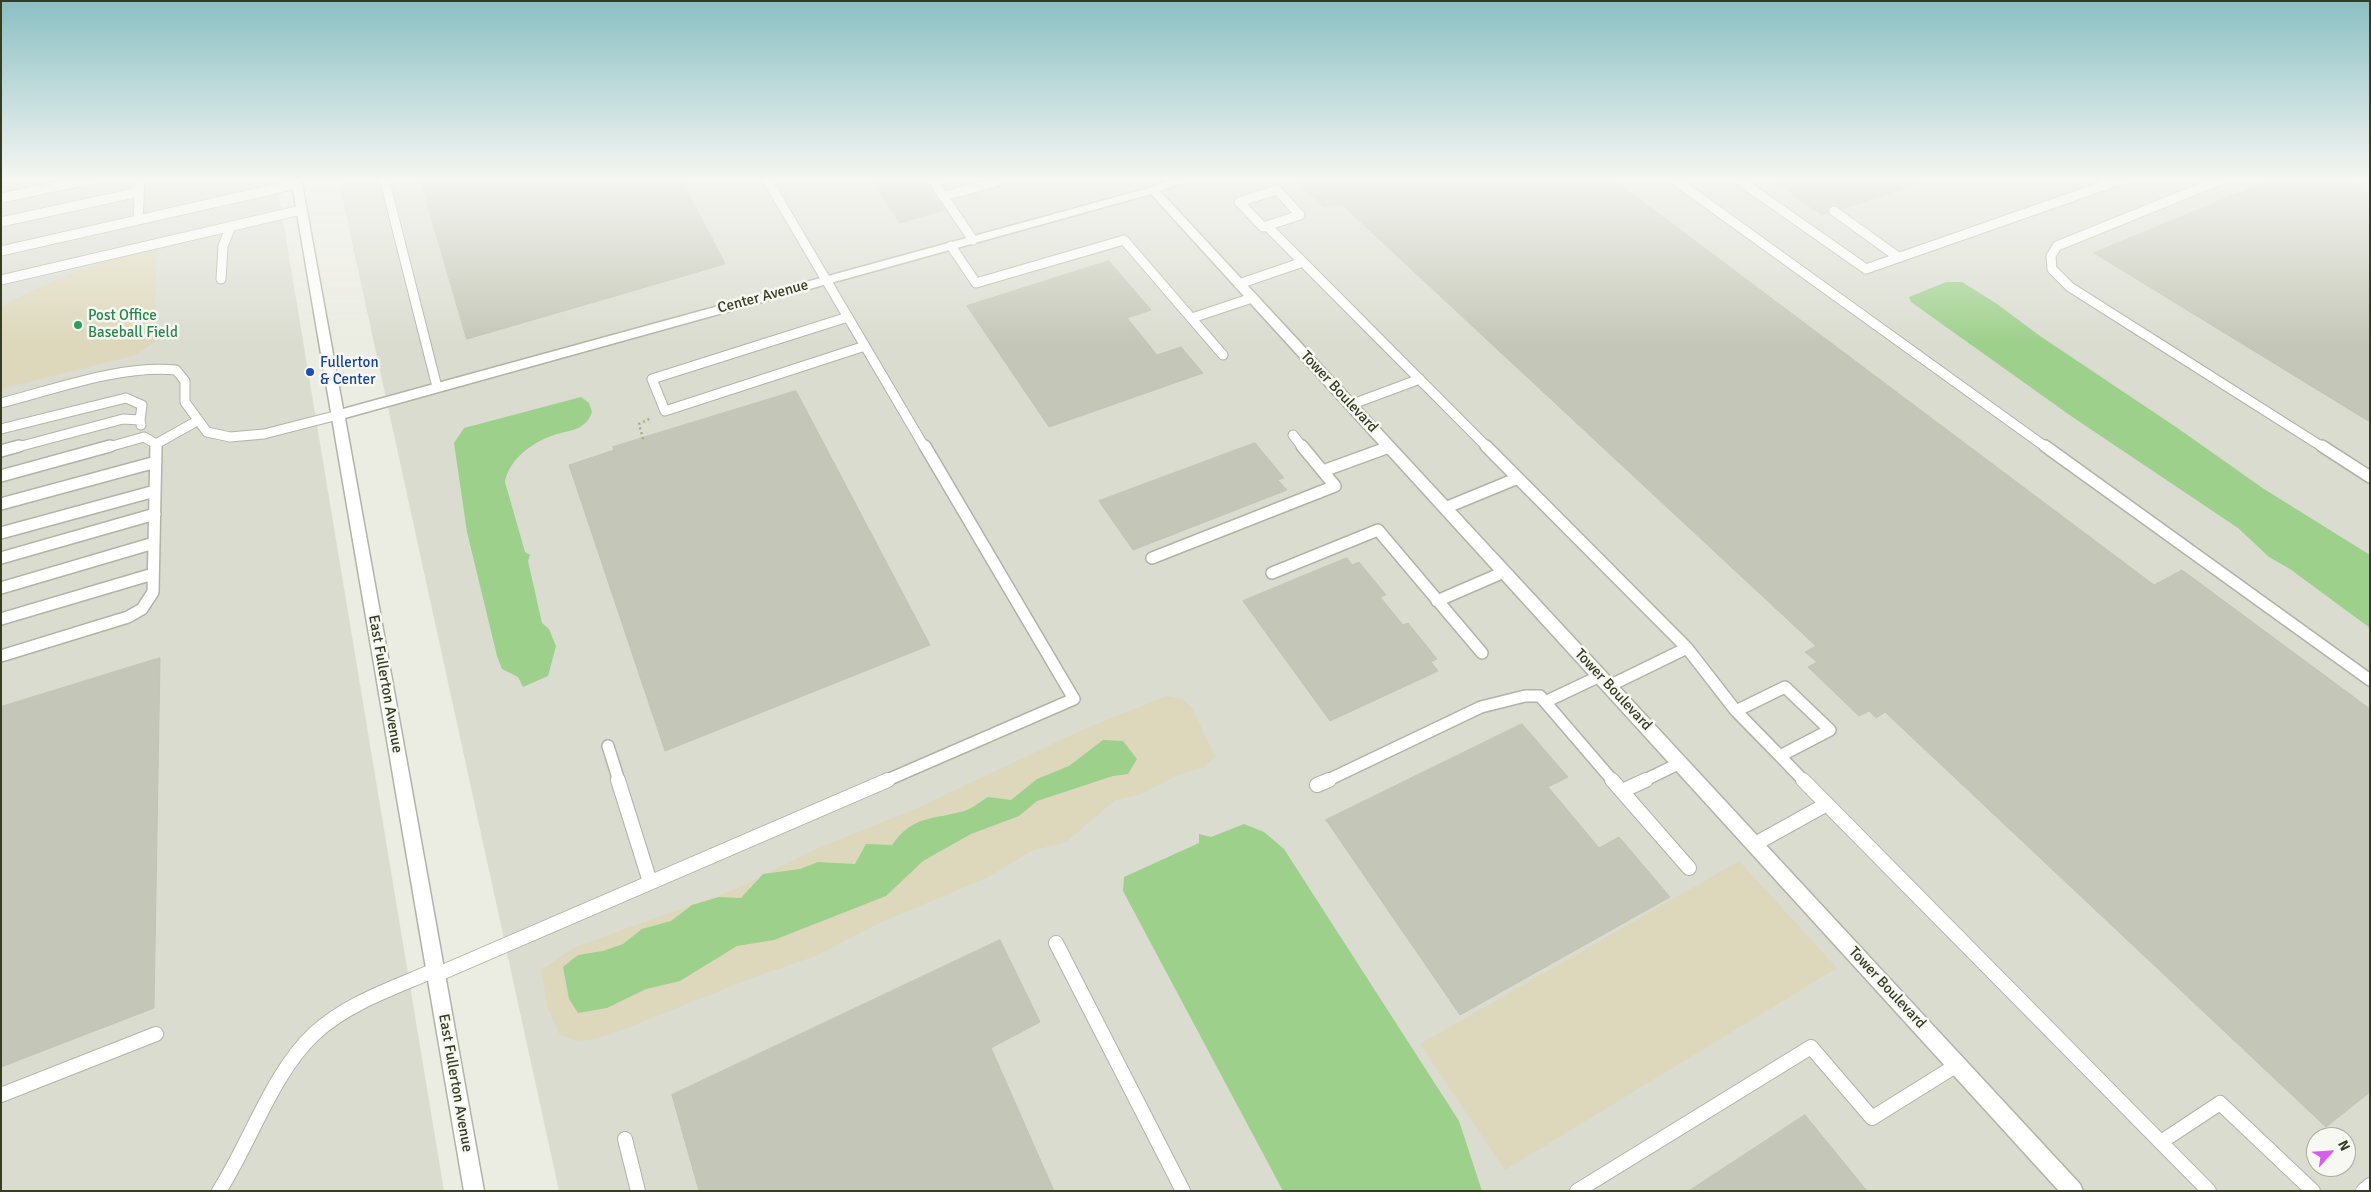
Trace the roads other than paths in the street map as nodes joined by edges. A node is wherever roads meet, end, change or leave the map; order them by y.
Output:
1 (78, 234) edge
2 (199, 234) edge
3 (228, 234) edge
4 (306, 234) edge
5 (398, 234) edge
6 (799, 234) edge
7 (969, 234) edge
8 (996, 234) edge
9 (1193, 234) edge
10 (1275, 234) edge
11 (1749, 234) edge
12 (1815, 234) edge
13 (1865, 234) edge
14 (1965, 234) edge
15 (2088, 234) edge
16 (973, 240) junction
17 (951, 246) junction
18 (1, 251) edge
19 (1898, 257) junction
20 (1303, 262) junction
21 (221, 279) dead end
22 (1, 280) edge
23 (827, 280) junction
24 (1239, 284) junction
25 (1252, 298) junction
26 (848, 317) junction
27 (1192, 318) junction
28 (865, 346) junction
29 (1224, 355) dead end
30 (1420, 379) junction
31 (437, 388) junction
32 (1, 403) edge
33 (1350, 405) junction
34 (338, 415) junction
35 (140, 420) junction
36 (197, 421) junction
37 (1, 429) edge
38 (1293, 434) dead end
39 (144, 437) junction
40 (156, 444) junction
41 (1389, 447) junction
42 (1, 451) edge
43 (156, 462) junction
44 (1323, 471) junction
45 (1, 476) edge
46 (2370, 477) edge
47 (1518, 478) junction
48 (155, 491) junction
49 (1, 504) edge
50 (1445, 508) junction
51 (155, 514) junction
52 (1, 533) edge
53 (154, 544) junction
54 (1, 558) edge
55 (1152, 558) dead end
56 (1504, 572) junction
57 (1272, 573) dead end
58 (153, 574) junction
59 (1, 588) edge
60 (1438, 601) junction
61 (1, 618) edge
62 (1687, 648) junction
63 (1482, 653) dead end
64 (1, 656) edge
65 (2370, 680) edge
66 (1604, 681) junction
67 (1546, 702) junction
68 (1736, 711) junction
69 (608, 746) dead end
70 (1780, 756) junction
71 (1680, 763) junction
72 (1317, 785) dead end
73 (1622, 791) junction
74 (1827, 804) junction
75 (1755, 844) junction
76 (1689, 868) dead end
77 (650, 882) junction
78 (1056, 943) dead end
79 (436, 972) junction
80 (156, 1034) dead end
81 (1957, 1065) junction
82 (1, 1095) edge
83 (625, 1139) dead end
84 (2161, 1142) junction
85 (2370, 1185) edge
86 (219, 1191) edge
87 (474, 1191) edge
88 (638, 1191) edge
89 (1183, 1191) edge
90 (1577, 1191) edge
91 (2073, 1191) edge
92 (2209, 1191) edge
93 (2313, 1191) edge
94 (2363, 1191) edge

1 - 18 lane
2 - 22 lane
3 - 21 lane
4 - 34 street, East Fullerton Avenue
5 - 31 lane
6 - 23 lane
7 - 16 lane
8 - 16 street, Center Avenue
9 - 24 street, Tower Boulevard
10 - 20 lane
11 - 65 lane
12 - 19 lane
13 - 19 lane
14 - 19 lane
15 - 46 lane
16 - 17 street, Center Avenue
17 - 23 street, Center Avenue
17 - 27 lane
20 - 24 lane
20 - 30 lane
23 - 26 lane
23 - 31 street, Center Avenue
24 - 25 street, Tower Boulevard
25 - 27 lane
25 - 33 street, Tower Boulevard
26 - 28 lane
26 - 28 lane
27 - 29 lane
28 - 77 lane
30 - 33 lane
30 - 47 lane
31 - 34 street, Center Avenue
32 - 36 lane
33 - 41 street, Tower Boulevard
34 - 36 lane
34 - 79 street, East Fullerton Avenue
35 - 37 lane
35 - 39 lane
35 - 42 lane
36 - 40 lane
38 - 44 lane
39 - 40 lane
39 - 45 lane
40 - 43 lane
41 - 44 lane
41 - 50 street, Tower Boulevard
43 - 48 lane
43 - 49 lane
44 - 55 lane
47 - 50 lane
47 - 62 lane
48 - 51 lane
48 - 52 lane
50 - 56 street, Tower Boulevard
51 - 53 lane
51 - 54 lane
53 - 58 lane
53 - 59 lane
56 - 60 lane
56 - 66 street, Tower Boulevard
57 - 60 lane
58 - 61 lane
58 - 64 lane
60 - 63 lane
62 - 66 lane
62 - 68 lane
66 - 67 lane
66 - 71 street, Tower Boulevard
67 - 72 lane
67 - 73 lane
68 - 70 lane
68 - 70 lane
69 - 77 lane
70 - 74 lane
71 - 73 lane
71 - 75 street, Tower Boulevard
73 - 76 lane
74 - 75 lane
74 - 84 lane
75 - 81 street, Tower Boulevard
77 - 79 lane
78 - 89 lane
79 - 86 lane
79 - 87 street, East Fullerton Avenue
80 - 82 lane
81 - 90 lane
81 - 91 street, Tower Boulevard
83 - 88 lane
84 - 92 lane
84 - 93 lane
85 - 94 lane

